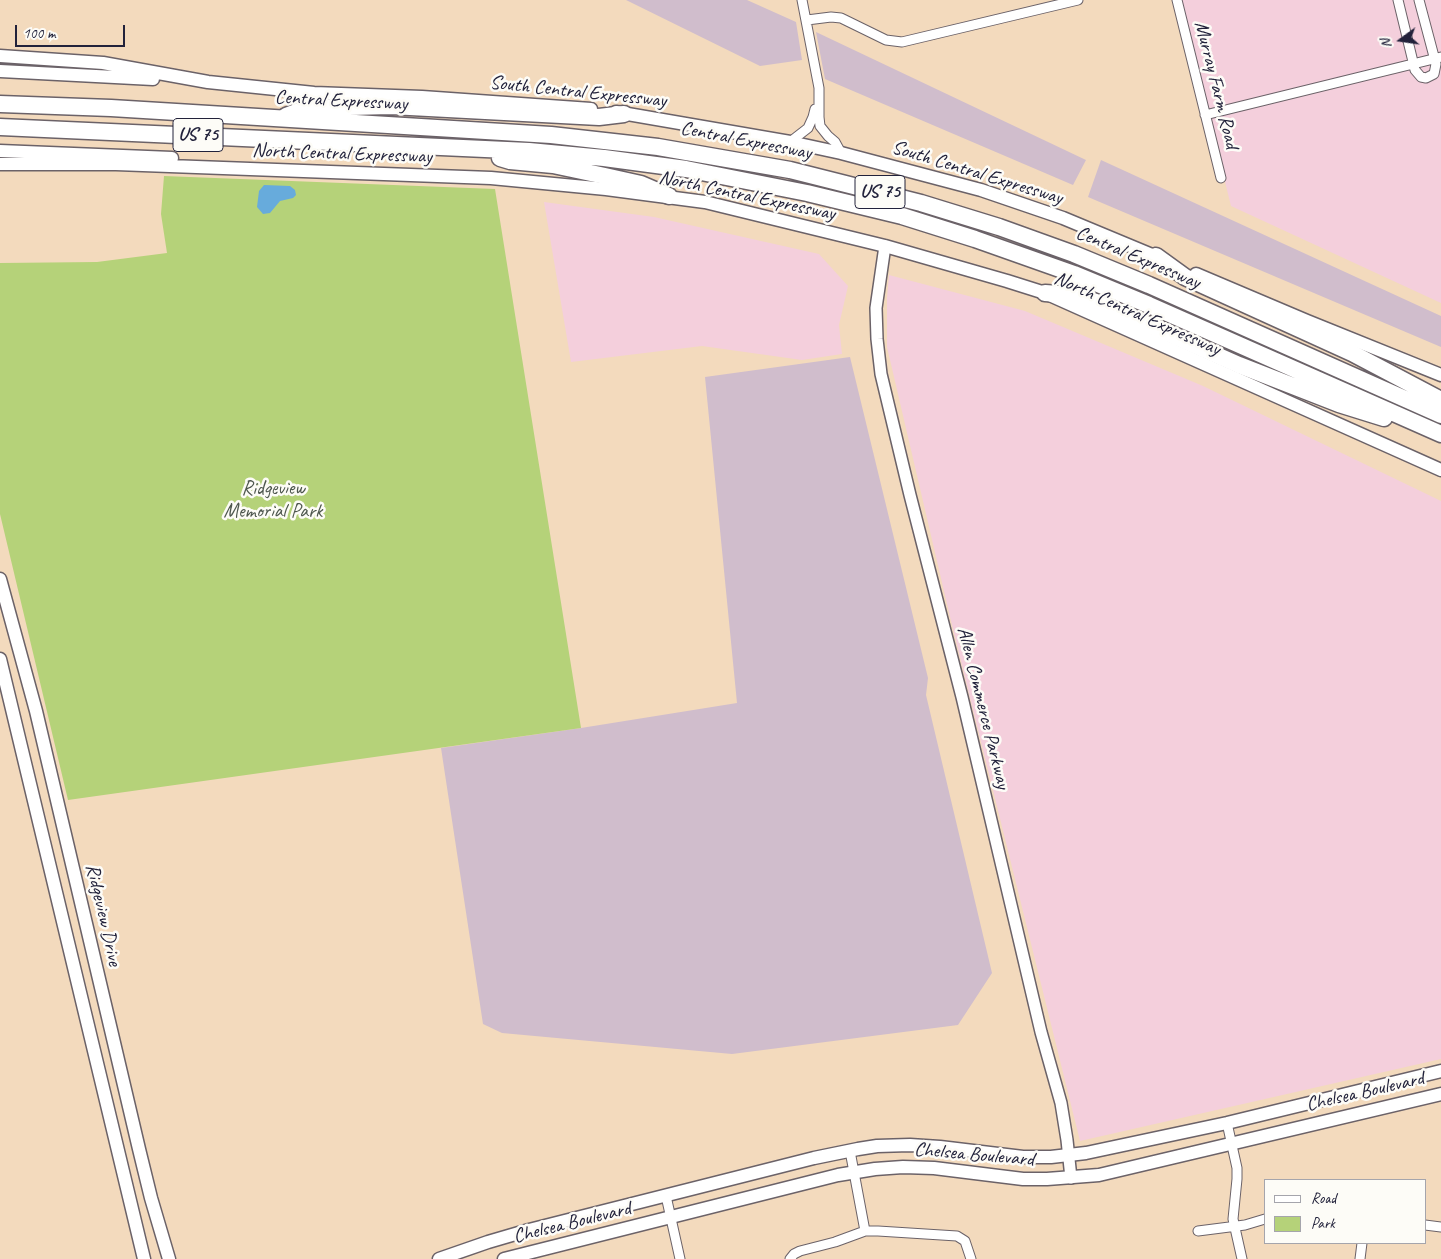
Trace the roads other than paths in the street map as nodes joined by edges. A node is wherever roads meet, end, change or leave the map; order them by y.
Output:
1 (802, 0) edge
2 (1078, 0) edge
3 (1177, 0) edge
4 (1398, 0) edge
5 (1419, 0) edge
6 (807, 20) junction
7 (0, 56) edge
8 (1437, 58) edge
9 (1413, 64) junction
10 (0, 71) edge
11 (817, 78) junction
12 (208, 82) junction
13 (0, 104) edge
14 (624, 114) junction
15 (1205, 115) junction
16 (281, 118) junction
17 (0, 127) edge
18 (790, 142) junction
19 (462, 147) junction
20 (0, 151) edge
21 (841, 153) junction
22 (0, 164) edge
23 (284, 170) junction
24 (1221, 178) dead end
25 (669, 196) junction
26 (885, 246) junction
27 (1156, 256) junction
28 (1045, 293) junction
29 (1441, 375) edge
30 (1441, 400) edge
31 (1441, 415) edge
32 (1416, 422) junction
33 (1441, 434) edge
34 (1441, 470) edge
35 (0, 579) edge
36 (0, 659) edge
37 (61, 818) junction
38 (40, 823) junction
39 (1441, 1072) edge
40 (1441, 1094) edge
41 (1227, 1123) junction
42 (1232, 1143) junction
43 (850, 1151) junction
44 (1070, 1156) junction
45 (854, 1172) junction
46 (1071, 1178) junction
47 (666, 1196) junction
48 (670, 1217) junction
49 (1264, 1219) edge
50 (1426, 1225) edge
51 (1234, 1226) junction
52 (1441, 1227) edge
53 (865, 1231) junction
54 (1198, 1231) dead end
55 (1362, 1244) edge
56 (144, 1259) edge
57 (169, 1259) edge
58 (439, 1259) edge
59 (504, 1259) edge
60 (680, 1259) edge
61 (790, 1259) edge
62 (971, 1259) edge
63 (1242, 1259) edge
64 (1360, 1259) edge

1 - 6 street
2 - 6 street
3 - 15 street, Murray Farm Road
4 - 9 street
5 - 8 street
6 - 11 street
7 - 12 main road, South Central Expressway
8 - 9 street
8 - 9 street
9 - 15 street
10 - 12 main road
11 - 18 street
11 - 21 street
12 - 14 main road, South Central Expressway
13 - 16 highway, Central Expressway / US 75
14 - 16 highway
14 - 18 main road, South Central Expressway
15 - 24 street, Murray Farm Road
16 - 31 highway, Central Expressway / US 75
17 - 19 highway, Central Expressway / US 75
18 - 21 main road, South Central Expressway
19 - 25 highway
19 - 32 highway, Central Expressway / US 75
20 - 23 main road
21 - 27 main road, South Central Expressway
22 - 23 main road, North Central Expressway
23 - 25 main road, North Central Expressway
25 - 26 main road, North Central Expressway
26 - 28 main road, North Central Expressway
26 - 44 street, Allen Commerce Parkway
27 - 29 main road, South Central Expressway
27 - 30 highway
28 - 32 highway
28 - 34 main road, North Central Expressway
32 - 33 highway, Central Expressway / US 75
35 - 37 main road, Ridgeview Drive
36 - 38 main road, Ridgeview Drive
37 - 38 main road
37 - 57 main road, Ridgeview Drive
38 - 56 main road, Ridgeview Drive
39 - 41 main road, Chelsea Boulevard
40 - 42 main road, Chelsea Boulevard
41 - 42 street
41 - 44 main road, Chelsea Boulevard
42 - 46 main road, Chelsea Boulevard
42 - 51 street
43 - 44 main road, Chelsea Boulevard
43 - 45 street
43 - 47 main road, Chelsea Boulevard
44 - 46 street, Allen Commerce Parkway
45 - 46 main road, Chelsea Boulevard
45 - 48 main road, Chelsea Boulevard
45 - 53 street
47 - 48 street
47 - 58 main road, Chelsea Boulevard
48 - 59 main road, Chelsea Boulevard
48 - 60 street
49 - 51 street
50 - 52 street
51 - 54 street
51 - 63 street
53 - 61 street
53 - 62 street
55 - 64 street

